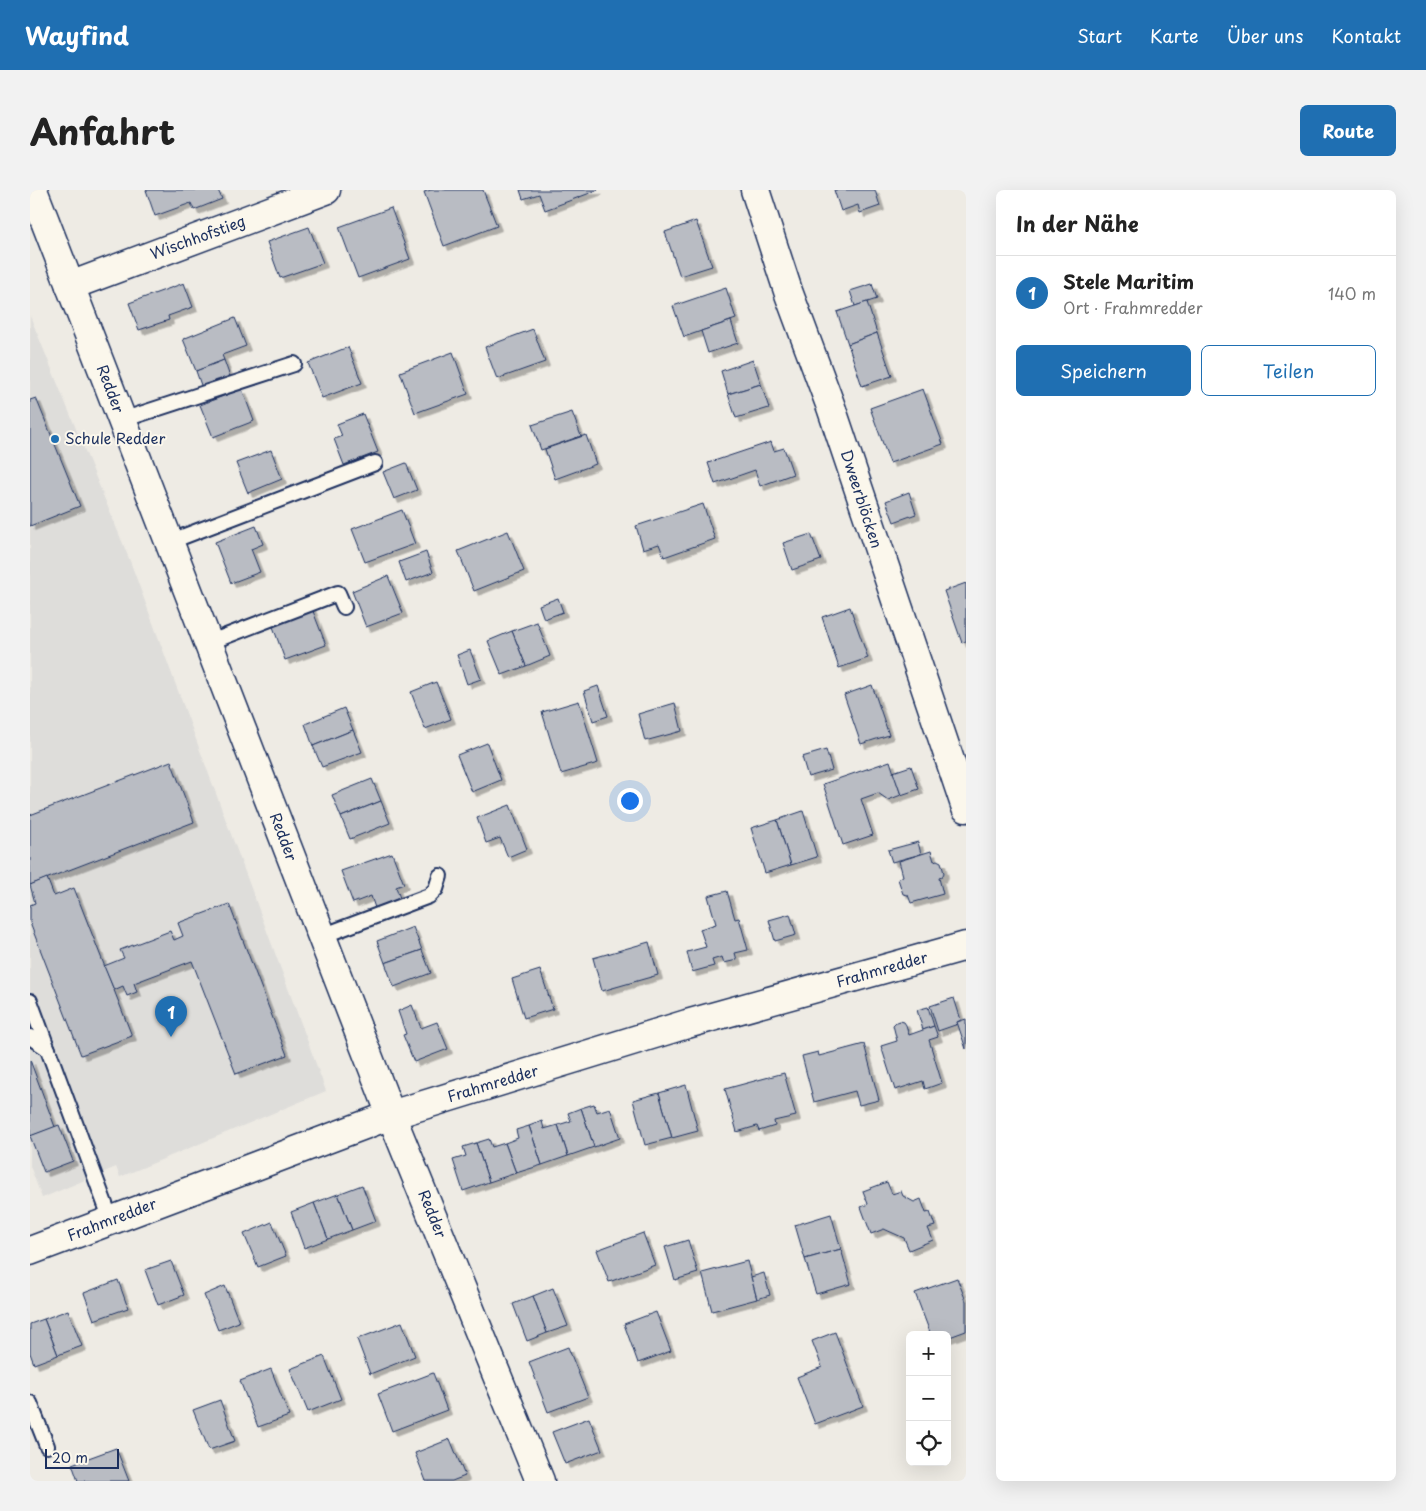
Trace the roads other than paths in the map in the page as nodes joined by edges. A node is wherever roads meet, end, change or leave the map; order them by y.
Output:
1 (33, 190) edge
2 (326, 190) edge
3 (755, 190) edge
4 (70, 286) junction
5 (294, 364) dead end
6 (122, 420) junction
7 (375, 464) dead end
8 (169, 542) junction
9 (344, 607) dead end
10 (208, 642) junction
11 (966, 808) edge
12 (440, 876) dead end
13 (322, 936) junction
14 (966, 946) edge
15 (30, 1002) edge
16 (30, 1038) edge
17 (48, 1049) junction
18 (392, 1115) junction
19 (111, 1220) junction
20 (30, 1251) edge
21 (30, 1403) edge
22 (47, 1446) dead end
23 (540, 1481) edge

1 - 4 street, Redder
2 - 4 street, Wischhofstieg
3 - 11 street, Dweerblöcken
4 - 6 street, Redder
5 - 6 lane
6 - 8 street, Redder
7 - 8 lane
8 - 10 street, Redder
9 - 10 lane
10 - 13 street, Redder
12 - 13 lane
13 - 18 street, Redder
14 - 18 street, Frahmredder
15 - 17 lane
16 - 17 lane
17 - 19 lane
18 - 19 street, Frahmredder
18 - 23 street, Redder
19 - 20 street, Frahmredder
21 - 22 lane

